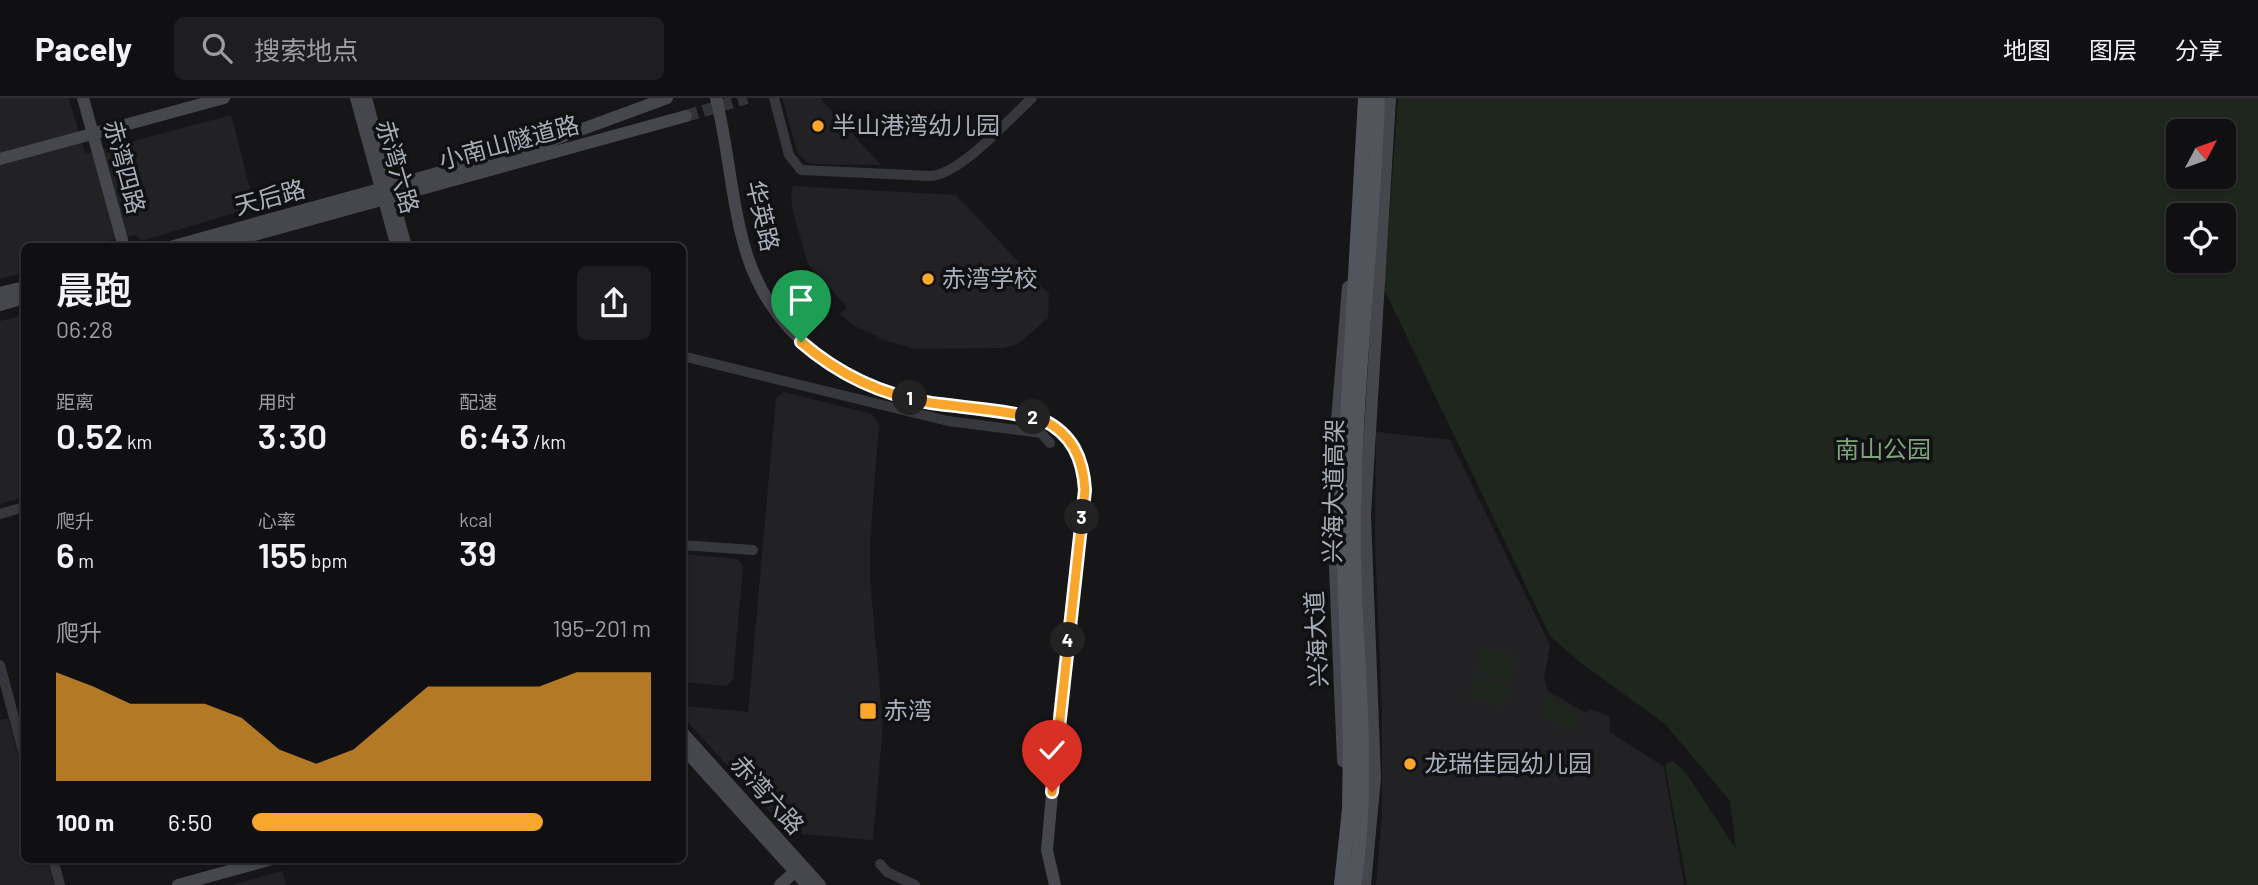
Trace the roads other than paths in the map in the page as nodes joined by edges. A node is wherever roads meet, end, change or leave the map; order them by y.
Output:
1 (83, 98) edge
2 (224, 98) edge
3 (356, 98) edge
4 (366, 98) edge
5 (667, 98) edge
6 (716, 98) edge
7 (774, 98) edge
8 (1032, 98) edge
9 (1365, 98) edge
10 (1378, 98) edge
11 (1390, 98) edge
12 (686, 116) tunnel mouth
13 (93, 134) junction
14 (0, 159) edge
15 (387, 193) junction
16 (123, 243) edge
17 (186, 243) edge
18 (224, 243) edge
19 (396, 243) edge
20 (405, 243) edge
21 (21, 287) edge
22 (0, 293) edge
23 (21, 299) edge
24 (0, 305) edge
25 (686, 357) edge
26 (1050, 443) dead end
27 (21, 508) edge
28 (0, 514) edge
29 (686, 545) edge
30 (753, 550) dead end
31 (0, 665) edge
32 (686, 737) edge
33 (21, 744) edge
34 (686, 751) edge
35 (54, 863) edge
36 (258, 863) edge
37 (880, 864) dead end
38 (798, 868) junction
39 (60, 885) edge
40 (178, 885) edge
41 (780, 885) edge
42 (807, 885) edge
43 (820, 885) edge
44 (915, 885) edge
45 (1055, 885) edge
46 (1335, 885) edge
47 (1341, 885) edge
48 (1354, 885) edge
49 (1365, 885) edge

1 - 13 street, 赤湾四路
2 - 13 street
3 - 15 street, 赤湾六路
4 - 15 street, 赤湾六路
5 - 15 street, 小南山隧道路
6 - 45 street, 华英路, bridge
7 - 8 street
9 - 46 street, 兴海大道
9 - 47 main road, 兴海大道高架, bridge
10 - 48 main road, 兴海大道高架
11 - 49 street
12 - 15 street, 小南山隧道路
13 - 14 street
13 - 16 street, 赤湾四路
15 - 17 street, 天后路
15 - 18 street, 天后路
15 - 19 street, 赤湾六路
15 - 20 street, 赤湾六路
21 - 22 street
23 - 24 street
25 - 26 street
27 - 28 street
29 - 30 street
31 - 33 street
32 - 38 street, 赤湾六路
34 - 38 street, 赤湾六路
35 - 39 street
36 - 40 street
37 - 44 street
38 - 41 street
38 - 42 street, 赤湾六路
38 - 43 street, 赤湾六路

